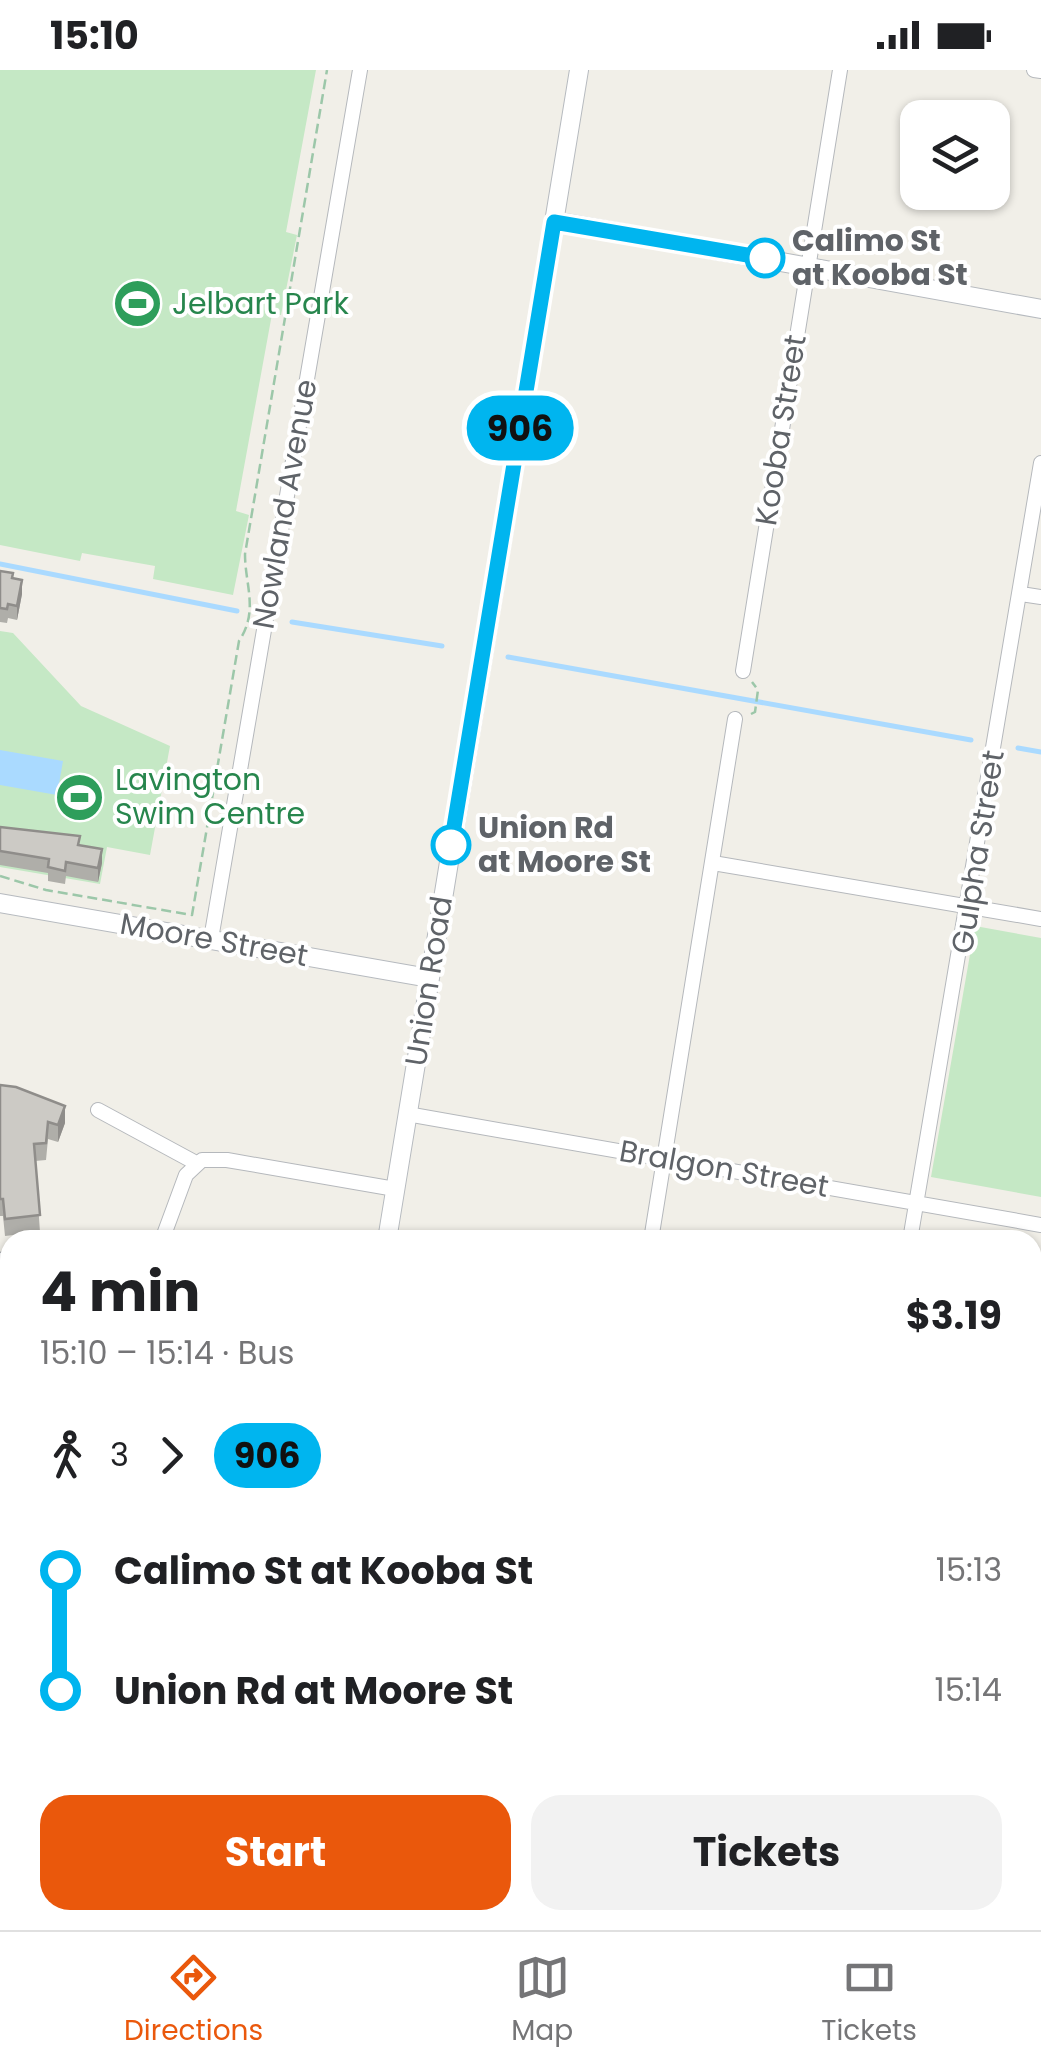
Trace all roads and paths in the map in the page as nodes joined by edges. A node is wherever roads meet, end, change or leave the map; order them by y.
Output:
1 (327, 70) edge
2 (360, 70) edge
3 (579, 70) edge
4 (840, 70) edge
5 (554, 222) junction
6 (808, 266) junction
7 (1041, 309) edge
8 (1041, 464) edge
9 (1021, 594) junction
10 (1041, 597) edge
11 (743, 671) dead end
12 (758, 693) dead end
13 (756, 708) dead end
14 (735, 720) dead end
15 (713, 863) junction
16 (0, 876) edge
17 (0, 903) edge
18 (970, 908) junction
19 (1041, 919) edge
20 (210, 939) junction
21 (429, 978) junction
22 (98, 1110) dead end
23 (407, 1114) junction
24 (664, 1158) junction
25 (196, 1163) junction
26 (395, 1189) junction
27 (917, 1202) junction
28 (1041, 1225) edge
29 (165, 1230) edge
30 (389, 1230) edge
31 (653, 1230) edge
32 (912, 1230) edge

1 - 16 path
2 - 20 street, Nowland Avenue
3 - 5 main road, Union Road
4 - 6 street, Kooba Street
5 - 6 main road
5 - 21 main road, Union Road
6 - 7 main road
6 - 11 street, Kooba Street
8 - 9 street, Gulpha Street
9 - 10 street
9 - 18 street, Gulpha Street
12 - 13 path
14 - 15 street
15 - 18 street
15 - 24 street
17 - 20 main road, Moore Street
18 - 19 street
18 - 27 street, Gulpha Street
20 - 21 main road, Moore Street
21 - 23 main road, Union Road
22 - 25 street
23 - 24 street, Bralgon Street
23 - 26 main road, Union Road
24 - 27 street, Bralgon Street
24 - 31 street
25 - 26 street
25 - 29 street
26 - 30 main road, Union Road
27 - 28 street, Bralgon Street
27 - 32 street, Gulpha Street

